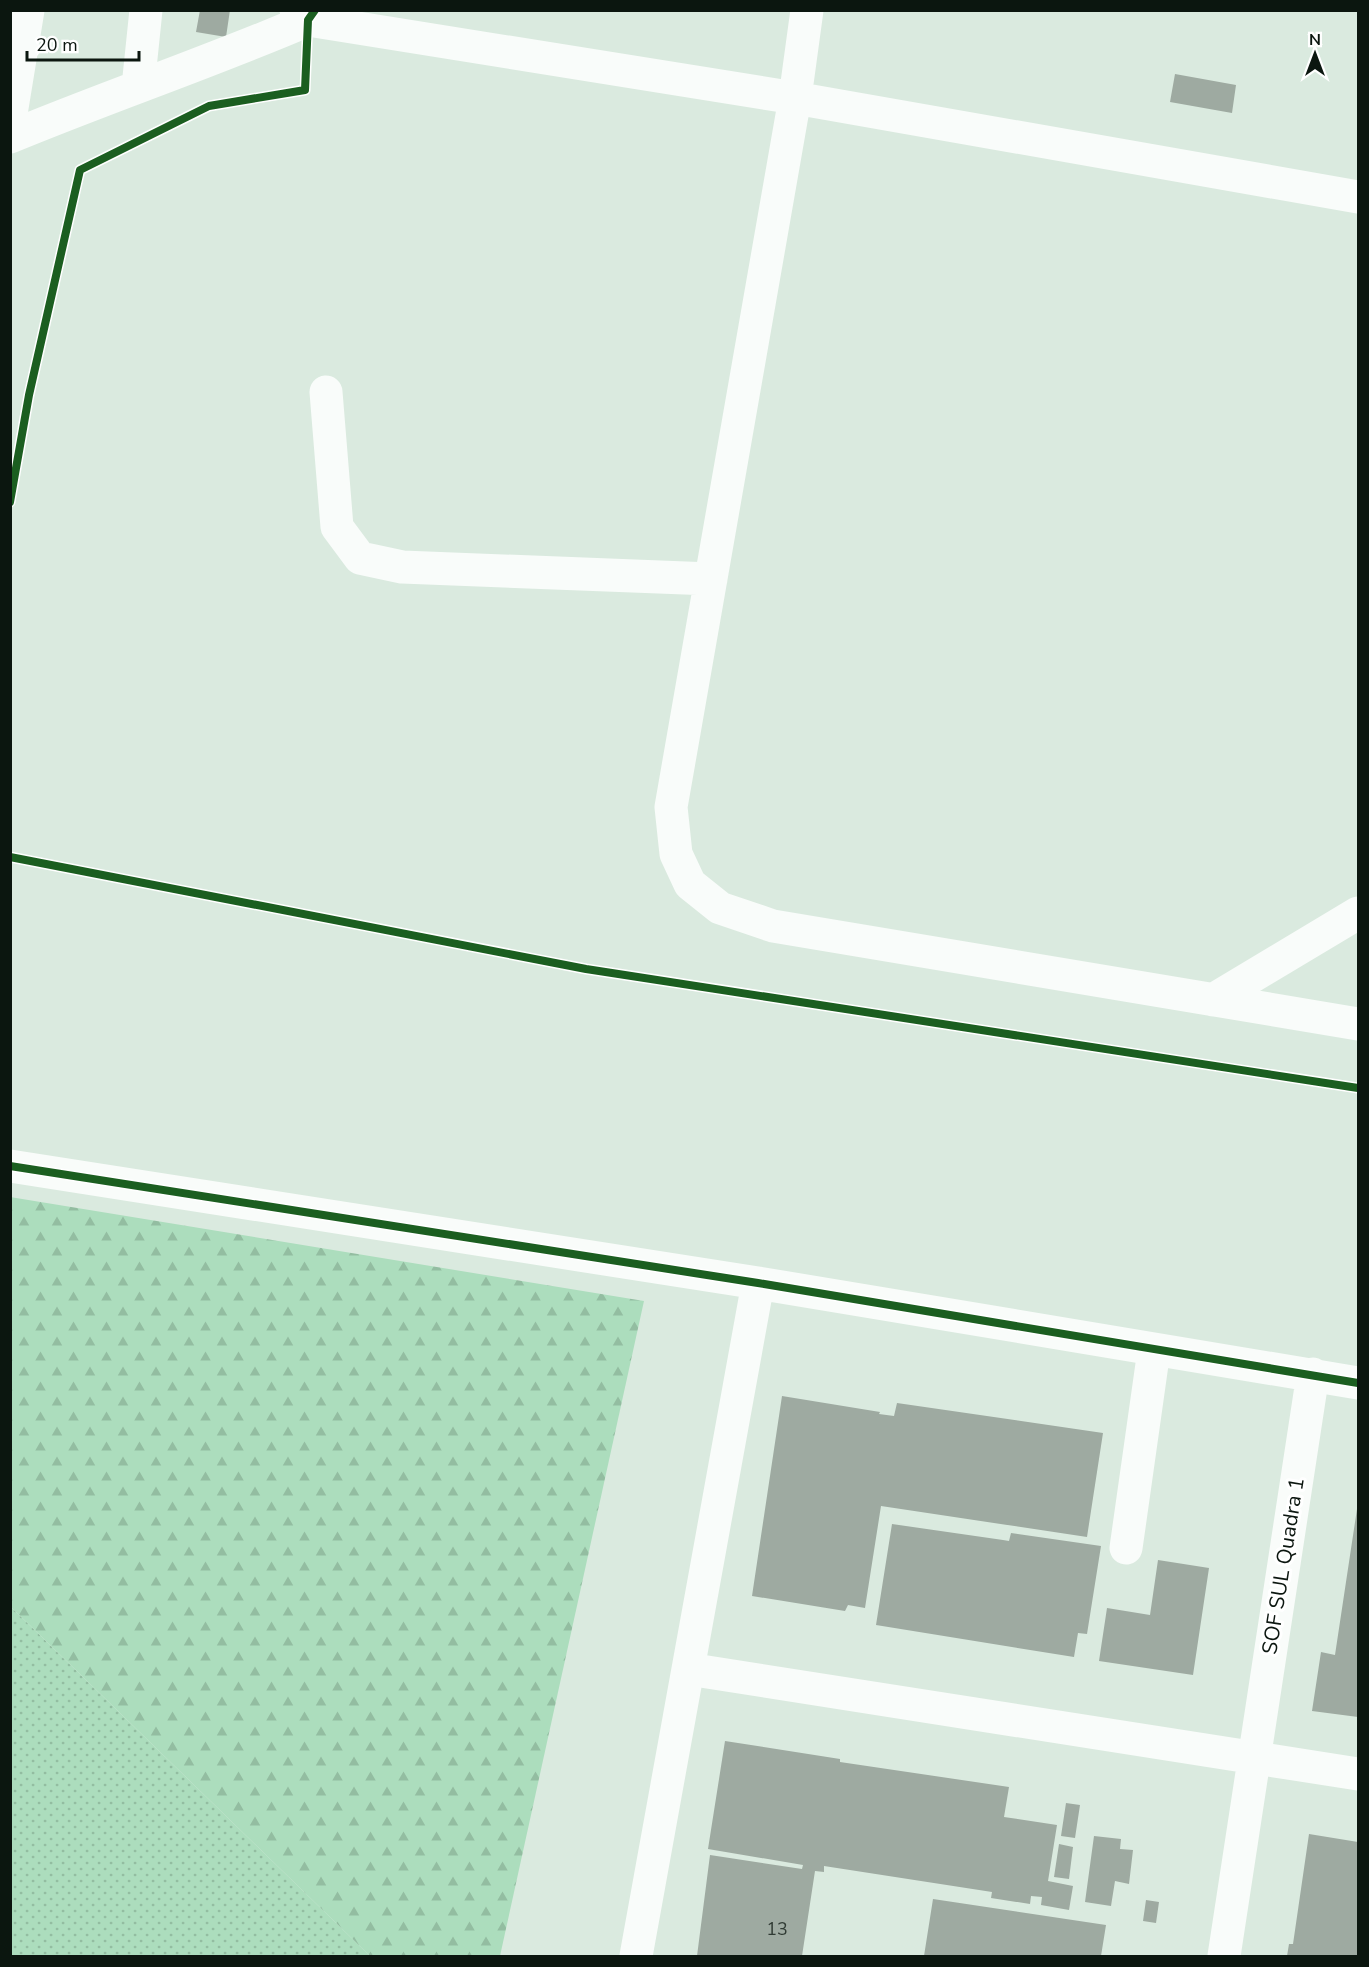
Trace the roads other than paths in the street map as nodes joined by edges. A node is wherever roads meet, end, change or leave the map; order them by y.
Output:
1 (28, 10) edge
2 (146, 10) edge
3 (807, 10) edge
4 (302, 15) edge
5 (138, 87) junction
6 (795, 98) junction
7 (10, 120) edge
8 (10, 137) edge
9 (1359, 197) edge
10 (326, 392) dead end
11 (711, 579) junction
12 (1359, 913) edge
13 (1213, 1000) junction
14 (1359, 1024) edge
15 (10, 1166) edge
16 (758, 1283) junction
17 (1154, 1350) junction
18 (1313, 1374) junction
19 (1359, 1383) edge
20 (1126, 1548) dead end
21 (688, 1669) junction
22 (1254, 1757) junction
23 (1359, 1774) edge
24 (636, 1956) edge
25 (1224, 1956) edge

1 - 7 street
2 - 5 street
3 - 6 street
4 - 5 street
4 - 6 street
5 - 8 street
6 - 9 street
6 - 11 street
10 - 11 street
11 - 13 street
12 - 13 street
13 - 14 street
15 - 16 street
16 - 17 street
16 - 21 street
17 - 18 street
17 - 20 street
18 - 19 street
18 - 22 street, SOF SUL Quadra 1
21 - 22 street
21 - 24 street
22 - 23 street
22 - 25 street, SOF SUL Quadra 1

